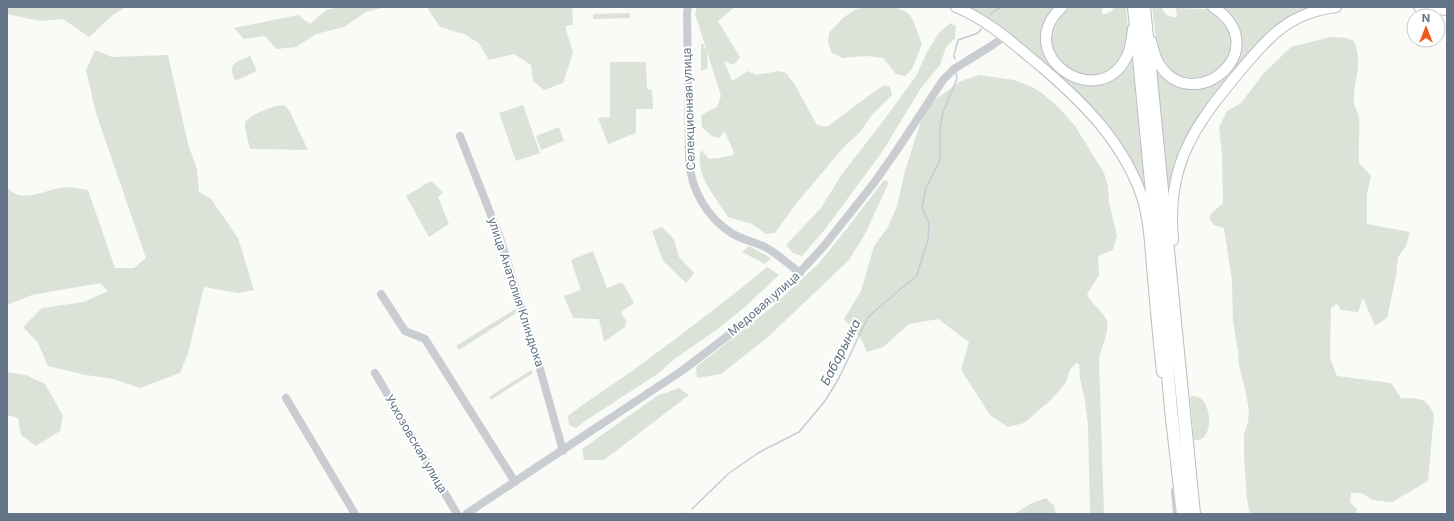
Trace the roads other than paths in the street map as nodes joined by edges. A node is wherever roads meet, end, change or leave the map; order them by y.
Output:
1 (956, 7) edge
2 (1062, 7) edge
3 (1213, 7) edge
4 (1336, 7) edge
5 (1419, 7) edge
6 (686, 9) edge
7 (1447, 10) edge
8 (1139, 13) edge
9 (1005, 36) junction
10 (460, 136) dead end
11 (800, 273) junction
12 (381, 294) dead end
13 (1180, 364) junction
14 (375, 373) dead end
15 (286, 398) dead end
16 (1171, 410) junction
17 (563, 451) junction
18 (1177, 460) junction
19 (515, 482) junction
20 (355, 514) edge
21 (457, 514) edge
22 (466, 514) edge
23 (1177, 514) edge
24 (1183, 514) edge
25 (1194, 514) edge

1 - 9 main road
2 - 8 main road
3 - 8 main road
4 - 13 main road
5 - 7 main road
6 - 11 street, Селекционная улица
8 - 13 highway
8 - 16 highway
9 - 11 street, Медовая улица
9 - 16 main road
10 - 17 street, улица Анатолия Клиндюка
11 - 17 street, Медовая улица
12 - 19 street
13 - 25 highway
14 - 21 street, Учхозовская улица
15 - 20 street
16 - 18 highway
17 - 19 street, Медовая улица
18 - 23 street
18 - 24 highway
19 - 22 street, Медовая улица

